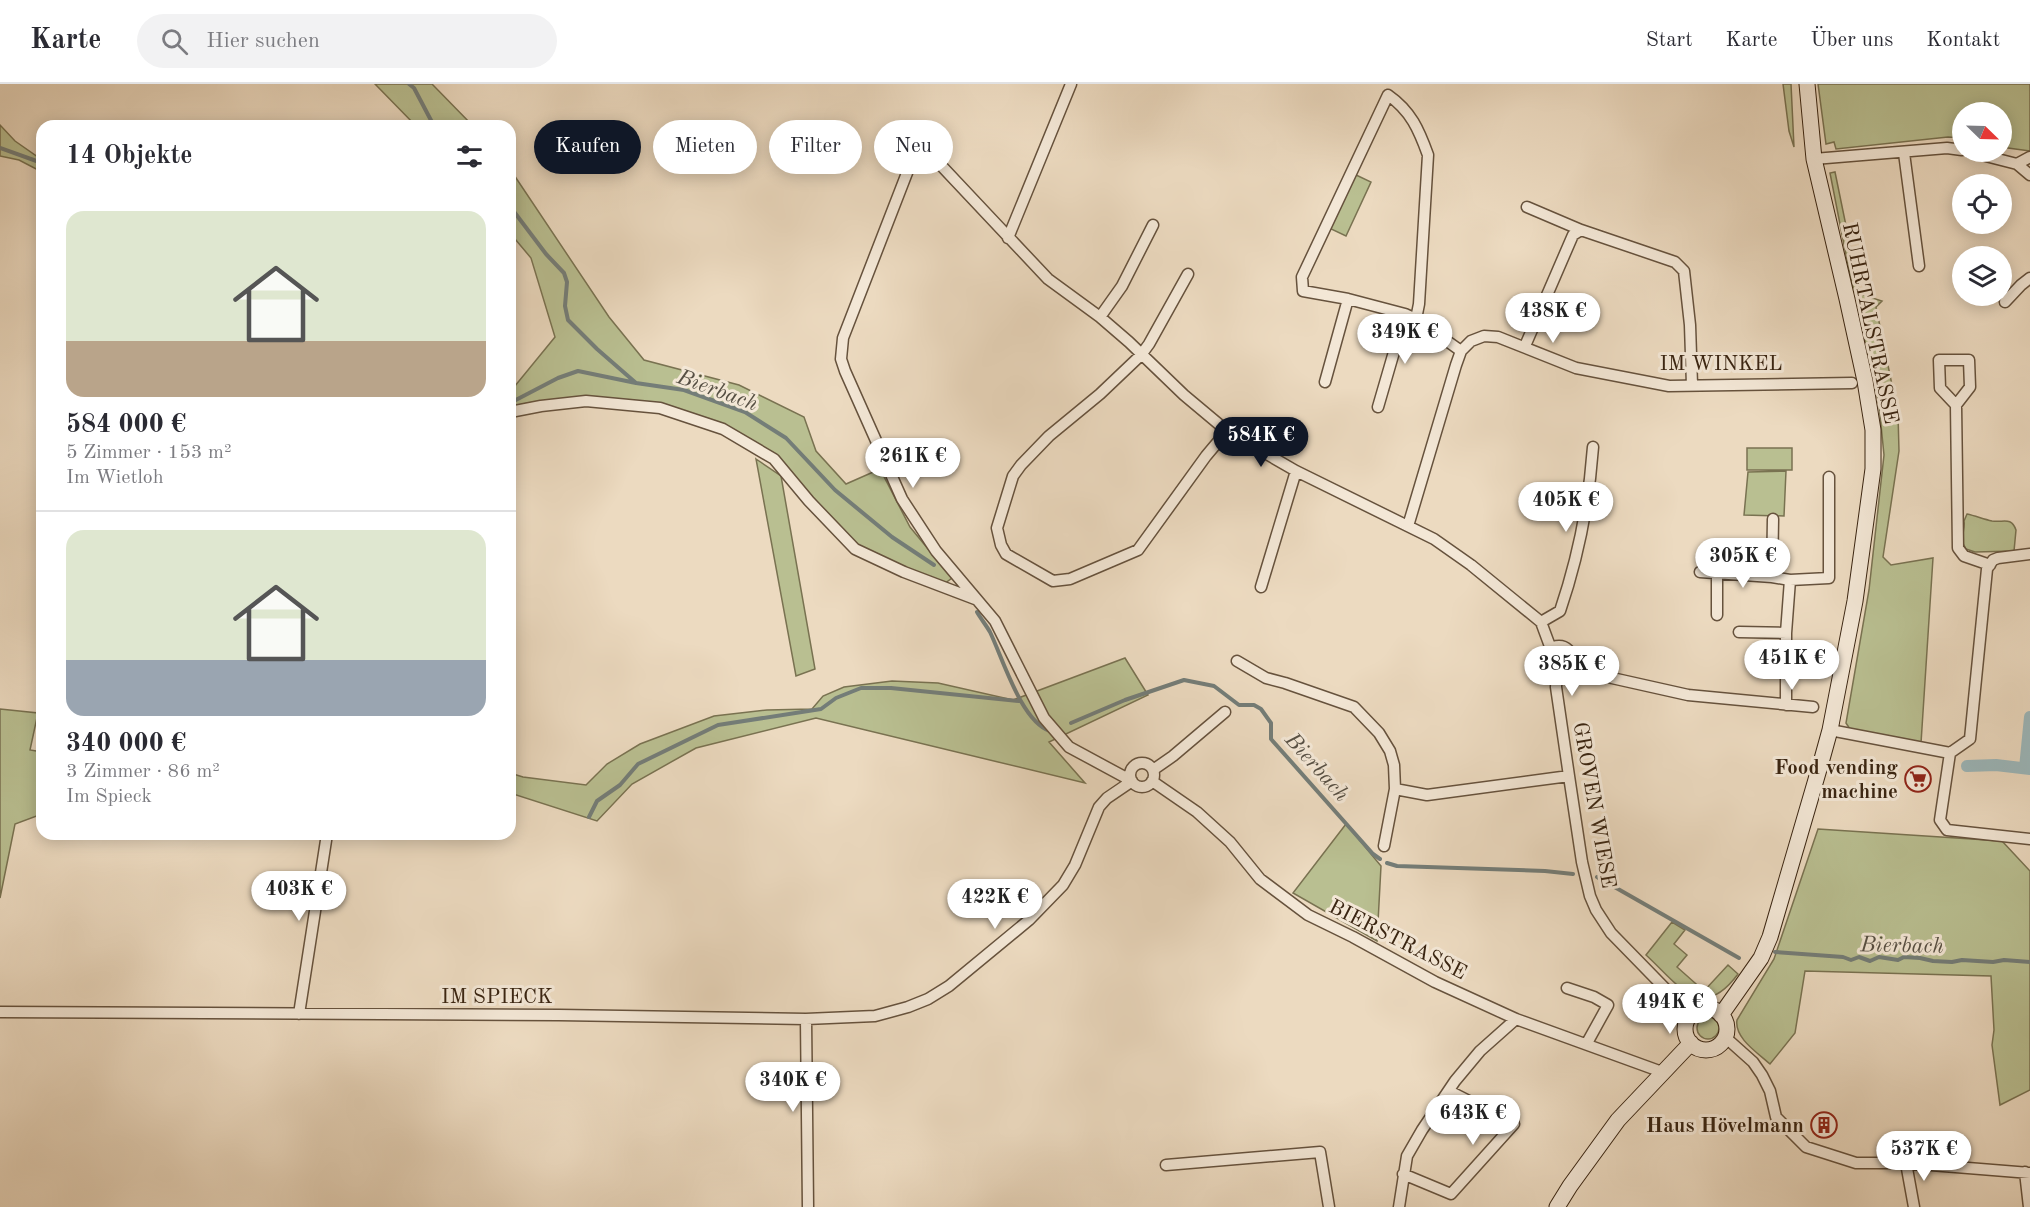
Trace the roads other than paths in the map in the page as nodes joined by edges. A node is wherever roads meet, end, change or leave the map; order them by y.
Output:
1 (1071, 84) edge
2 (1807, 84) edge
3 (1952, 149) edge
4 (1904, 153) junction
5 (2030, 157) edge
6 (1814, 159) junction
7 (2009, 162) edge
8 (2017, 164) junction
9 (2030, 174) edge
10 (1527, 207) dead end
11 (1153, 225) dead end
12 (1581, 230) junction
13 (1008, 238) junction
14 (1919, 266) dead end
15 (1188, 274) dead end
16 (2030, 278) edge
17 (2012, 295) edge
18 (1348, 299) junction
19 (1405, 314) junction
20 (1100, 317) junction
21 (1416, 319) junction
22 (1525, 346) junction
23 (1461, 351) junction
24 (1141, 355) junction
25 (1325, 382) dead end
26 (1852, 383) dead end
27 (1692, 385) junction
28 (1956, 405) junction
29 (1378, 407) dead end
30 (516, 411) edge
31 (1227, 431) junction
32 (1593, 447) dead end
33 (1296, 471) junction
34 (1829, 477) dead end
35 (1773, 519) dead end
36 (1408, 526) junction
37 (2030, 554) edge
38 (1990, 565) junction
39 (1700, 572) dead end
40 (1717, 574) junction
41 (1772, 576) junction
42 (1790, 580) junction
43 (1261, 587) dead end
44 (978, 600) junction
45 (1717, 615) dead end
46 (1541, 622) junction
47 (1739, 632) dead end
48 (1786, 633) junction
49 (1551, 649) junction
50 (1237, 661) dead end
51 (1571, 661) junction
52 (1557, 672) junction
53 (1786, 705) junction
54 (1813, 707) dead end
55 (1225, 712) dead end
56 (1830, 730) junction
57 (1950, 753) junction
58 (1152, 775) junction
59 (1569, 776) junction
60 (1132, 781) junction
61 (1395, 789) junction
62 (2030, 839) edge
63 (326, 840) edge
64 (1384, 846) dead end
65 (1567, 988) dead end
66 (0, 1012) edge
67 (299, 1014) junction
68 (1691, 1015) junction
69 (1721, 1015) junction
70 (806, 1019) junction
71 (1516, 1019) junction
72 (1725, 1037) junction
73 (1587, 1043) junction
74 (1691, 1043) junction
75 (1662, 1072) junction
76 (1449, 1091) junction
77 (1906, 1163) junction
78 (1166, 1165) dead end
79 (2028, 1172) edge
80 (1404, 1174) junction
81 (808, 1207) edge
82 (1329, 1207) edge
83 (1399, 1207) edge
84 (1557, 1207) edge
85 (1914, 1207) edge
86 (2029, 1207) edge

1 - 13 street
2 - 6 main road, RUHRTALSTRASSE
3 - 4 street
4 - 6 street
4 - 14 street
5 - 8 street
6 - 56 main road, RUHRTALSTRASSE
7 - 8 street
8 - 9 street
10 - 12 street
11 - 20 street
12 - 22 street
12 - 27 street
13 - 20 street
13 - 44 street
15 - 24 street
16 - 17 street
18 - 19 street
18 - 21 street
18 - 25 street
19 - 21 street
19 - 29 street
20 - 24 street
21 - 23 street
22 - 23 street, IM WINKEL
22 - 27 street, IM WINKEL
23 - 36 street
24 - 31 street
24 - 31 street
26 - 27 street, IM WINKEL
28 - 28 street
28 - 38 street
30 - 44 street
31 - 33 street
32 - 46 street
33 - 36 street
33 - 43 street
34 - 42 street
35 - 41 street
36 - 46 street
37 - 38 street
38 - 57 street
39 - 40 street
40 - 41 street
40 - 45 street
41 - 42 street
42 - 48 street
44 - 60 street
46 - 49 street
47 - 48 street
48 - 53 street
49 - 51 street
49 - 52 street, GROVEN WIESE
50 - 61 street
51 - 52 street
51 - 53 street
52 - 59 street, GROVEN WIESE
53 - 54 street
55 - 58 street
56 - 57 street
56 - 69 main road, RUHRTALSTRASSE
57 - 62 street
58 - 60 street
58 - 60 street
58 - 71 street, BIERSTRASSE
59 - 61 street
59 - 68 street, GROVEN WIESE
60 - 70 street, IM SPIECK
61 - 64 street
63 - 67 street
65 - 73 street
66 - 67 street, IM SPIECK
67 - 70 street, IM SPIECK
68 - 69 main road
68 - 74 main road
69 - 72 main road
70 - 81 street
71 - 73 street, BIERSTRASSE
71 - 76 street
72 - 74 main road
72 - 77 street
73 - 75 street, BIERSTRASSE
74 - 75 main road
75 - 84 main road
76 - 80 street
76 - 80 street
77 - 79 street
77 - 85 street
78 - 82 street
79 - 86 street
80 - 83 street

